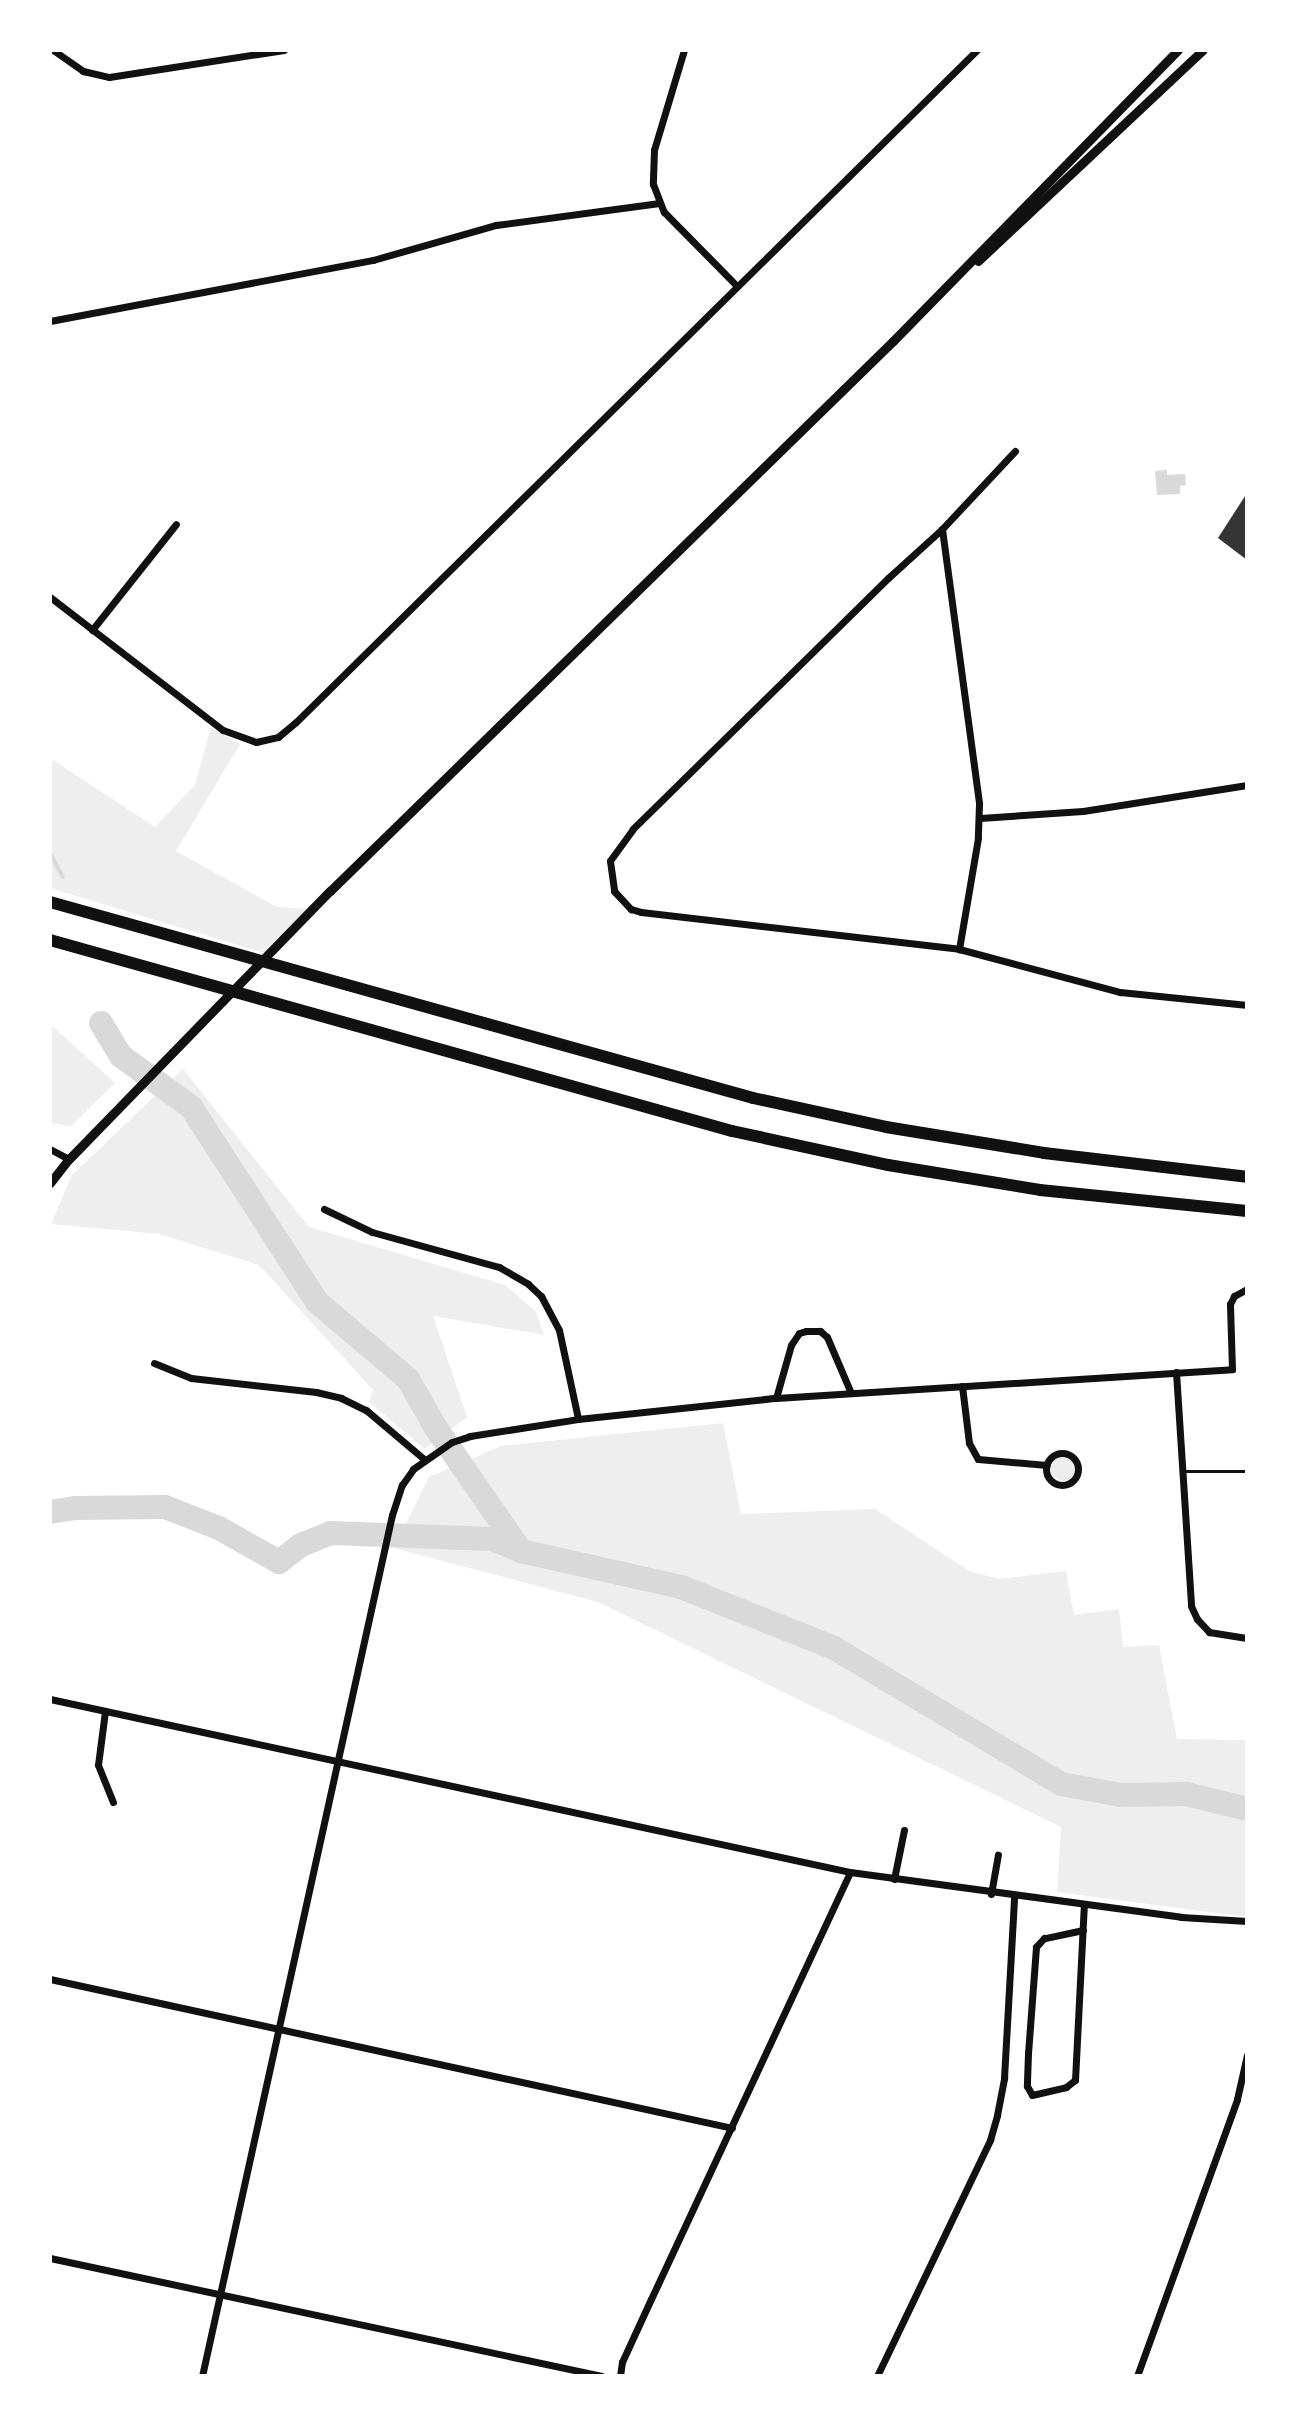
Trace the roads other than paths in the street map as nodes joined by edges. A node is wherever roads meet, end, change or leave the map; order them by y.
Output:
1 (53, 50) edge
2 (284, 50) edge
3 (684, 50) edge
4 (977, 50) edge
5 (1178, 50) edge
6 (1203, 50) edge
7 (658, 203) junction
8 (953, 281) junction
9 (736, 285) junction
10 (50, 321) edge
11 (1015, 451) dead end
12 (176, 524) dead end
13 (942, 529) junction
14 (50, 597) edge
15 (92, 630) junction
16 (1247, 785) edge
17 (980, 818) junction
18 (50, 902) edge
19 (50, 940) edge
20 (959, 949) junction
21 (1247, 1005) edge
22 (50, 1149) edge
23 (69, 1159) junction
24 (1247, 1177) edge
25 (50, 1183) edge
26 (324, 1209) dead end
27 (1247, 1211) edge
28 (1247, 1289) edge
29 (154, 1363) dead end
30 (1176, 1372) junction
31 (962, 1386) junction
32 (851, 1393) junction
33 (776, 1398) junction
34 (578, 1419) junction
35 (424, 1459) junction
36 (1047, 1465) junction
37 (1182, 1471) junction
38 (1247, 1471) edge
39 (1247, 1638) edge
40 (50, 1699) edge
41 (105, 1711) junction
42 (335, 1762) junction
43 (113, 1802) dead end
44 (904, 1830) dead end
45 (998, 1855) dead end
46 (850, 1872) junction
47 (894, 1879) junction
48 (991, 1894) junction
49 (1014, 1897) junction
50 (1084, 1905) junction
51 (1247, 1921) edge
52 (1083, 1930) junction
53 (50, 1979) edge
54 (279, 2027) junction
55 (1247, 2055) edge
56 (732, 2128) junction
57 (50, 2258) edge
58 (220, 2295) junction
59 (202, 2376) edge
60 (602, 2376) edge
61 (620, 2376) edge
62 (877, 2376) edge
63 (1137, 2376) edge

1 - 2 street
3 - 7 street
4 - 9 street
5 - 8 street
6 - 8 street
7 - 9 street
7 - 10 street
8 - 23 street
9 - 15 street
11 - 13 street
12 - 15 street
13 - 17 street
13 - 20 street
14 - 15 street
16 - 17 street
17 - 20 street
18 - 24 highway
19 - 27 highway
20 - 21 street
22 - 23 street
23 - 25 street
26 - 34 street
28 - 30 street
29 - 35 street
30 - 31 street
30 - 37 street
31 - 32 street
31 - 36 street
32 - 33 street
32 - 33 street
33 - 34 street
34 - 35 street
35 - 42 street
36 - 36 street
37 - 38 lane
37 - 39 street
40 - 41 street
41 - 42 street
41 - 43 street
42 - 46 street
42 - 54 street
44 - 47 street
45 - 48 street
46 - 47 street
46 - 56 street
47 - 48 street
48 - 49 street
49 - 50 street
49 - 62 street
50 - 51 street
50 - 52 street
52 - 52 street
53 - 54 street
54 - 56 street
54 - 58 street
55 - 63 street
56 - 61 street
57 - 58 street
58 - 59 street
58 - 60 street

